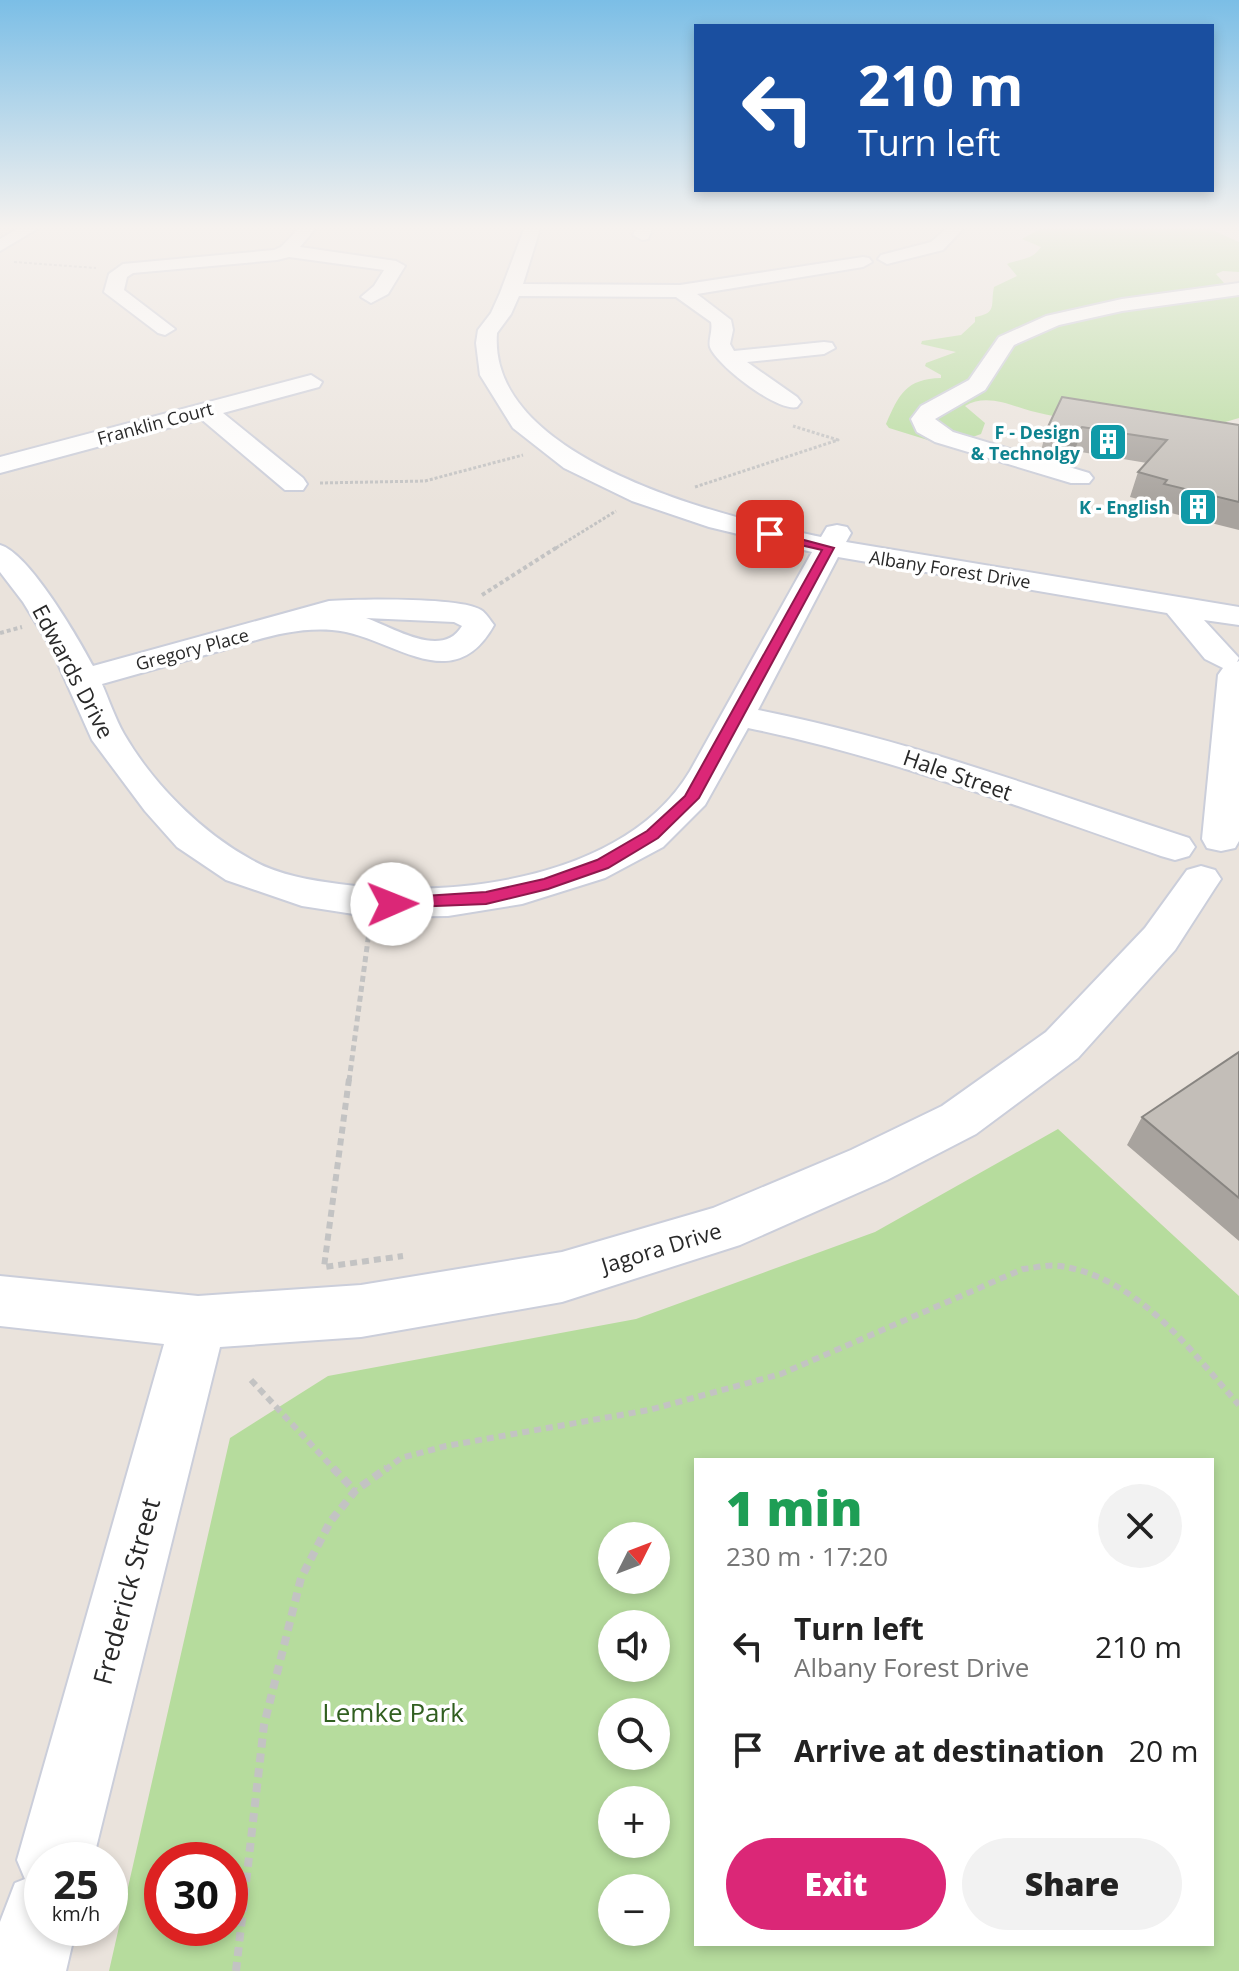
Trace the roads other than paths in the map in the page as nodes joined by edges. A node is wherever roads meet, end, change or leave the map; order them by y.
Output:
1 (154, 321) edge
2 (495, 321) edge
3 (721, 321) edge
4 (1056, 321) edge
5 (190, 328) dead end
6 (165, 329) junction
7 (141, 338) dead end
8 (824, 348) dead end
9 (727, 358) junction
10 (311, 382) dead end
11 (789, 402) road end
12 (978, 409) dead end
13 (205, 410) junction
14 (938, 434) junction
15 (0, 465) edge
16 (1080, 478) dead end
17 (294, 484) road end
18 (833, 541) junction
19 (0, 554) edge
20 (1116, 578) junction
21 (1164, 603) junction
22 (1232, 606) edge
23 (454, 613) road end
24 (1232, 668) edge
25 (83, 679) junction
26 (738, 716) junction
27 (1215, 859) edge
28 (0, 1301) edge
29 (198, 1322) junction
30 (60, 1842) edge
31 (33, 1946) edge
32 (26, 1971) edge

1 - 6 street
2 - 18 street, Albany Forest Drive
3 - 9 street
4 - 14 street
5 - 6 street
6 - 7 street
8 - 9 street
9 - 11 street
10 - 13 street, Franklin Court
12 - 14 street
13 - 15 street, Franklin Court
13 - 17 street
14 - 16 street
18 - 20 street, Albany Forest Drive
18 - 21 street, Albany Forest Drive
18 - 26 street, Edwards Drive
19 - 25 street, Edwards Drive
20 - 21 street
20 - 22 street, Albany Forest Drive
21 - 22 street, Albany Forest Drive
21 - 24 street
22 - 24 street, Jagora Drive
23 - 25 street, Gregory Place
24 - 27 street, Jagora Drive
25 - 26 street, Edwards Drive
26 - 27 street, Hale Street
27 - 29 street, Jagora Drive
28 - 29 street, Jagora Drive
29 - 30 street, Frederick Street
31 - 32 street

